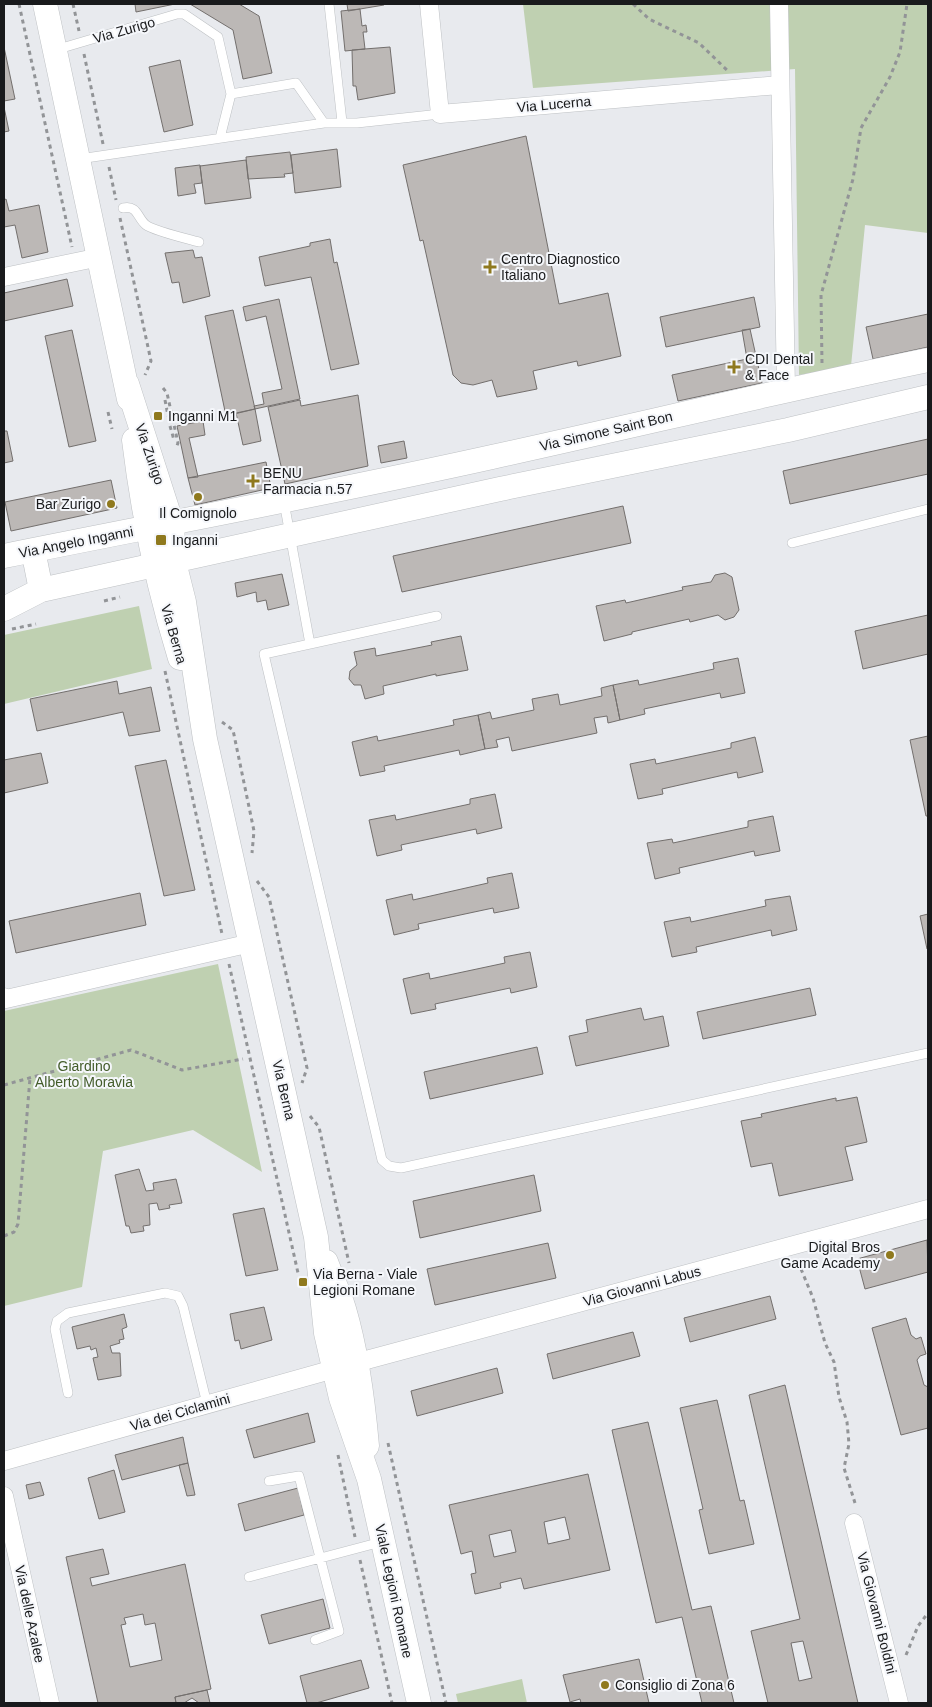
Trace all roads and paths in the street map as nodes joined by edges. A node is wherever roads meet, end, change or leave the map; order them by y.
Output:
1 (19, 4) edge
2 (45, 4) edge
3 (329, 4) edge
4 (429, 4) edge
5 (633, 4) edge
6 (779, 4) edge
7 (907, 4) edge
8 (55, 50) junction
9 (731, 74) dead end
10 (779, 85) junction
11 (231, 94) junction
12 (440, 114) junction
13 (342, 122) junction
14 (324, 123) junction
15 (220, 138) junction
16 (79, 159) junction
17 (123, 208) dead end
18 (199, 242) dead end
19 (73, 252) dead end
20 (100, 257) junction
21 (4, 277) edge
22 (928, 360) edge
23 (823, 382) junction
24 (127, 384) junction
25 (163, 388) dead end
26 (786, 389) junction
27 (928, 397) edge
28 (165, 400) dead end
29 (108, 412) dead end
30 (168, 416) dead end
31 (170, 426) dead end
32 (112, 429) dead end
33 (174, 440) dead end
34 (176, 448) dead end
35 (494, 457) junction
36 (500, 489) junction
37 (284, 502) junction
38 (928, 509) edge
39 (172, 524) junction
40 (148, 528) junction
41 (290, 536) junction
42 (792, 543) dead end
43 (33, 550) junction
44 (4, 556) edge
45 (164, 564) junction
46 (42, 590) junction
47 (120, 597) dead end
48 (104, 601) dead end
49 (4, 609) edge
50 (437, 616) dead end
51 (36, 624) dead end
52 (4, 630) edge
53 (310, 644) junction
54 (165, 670) dead end
55 (200, 707) junction
56 (205, 739) junction
57 (251, 860) dead end
58 (255, 877) dead end
59 (224, 941) dead end
60 (251, 943) junction
61 (228, 960) dead end
62 (4, 997) edge
63 (928, 1054) edge
64 (243, 1059) dead end
65 (30, 1078) junction
66 (4, 1085) edge
67 (300, 1089) dead end
68 (305, 1112) dead end
69 (928, 1209) edge
70 (4, 1236) edge
71 (800, 1269) dead end
72 (351, 1271) dead end
73 (298, 1275) dead end
74 (345, 1366) junction
75 (68, 1393) dead end
76 (207, 1404) junction
77 (388, 1440) dead end
78 (4, 1461) edge
79 (269, 1481) dead end
80 (4, 1496) edge
81 (855, 1503) dead end
82 (854, 1523) dead end
83 (383, 1541) junction
84 (320, 1557) junction
85 (249, 1577) dead end
86 (928, 1613) edge
87 (315, 1640) dead end
88 (904, 1659) dead end
89 (50, 1703) edge
90 (419, 1703) edge
91 (446, 1703) edge
92 (899, 1703) edge

1 - 19 path
2 - 8 main road, Via Zurigo
3 - 13 lane
4 - 12 street
5 - 9 path
6 - 10 street
7 - 23 path
8 - 11 lane, Via Zurigo
8 - 16 main road, Via Zurigo
10 - 12 street, Via Lucerna
10 - 26 street
11 - 14 lane
11 - 15 lane, Via Zurigo
12 - 13 lane
13 - 14 lane
14 - 15 lane
15 - 16 lane
16 - 20 main road, Via Zurigo
17 - 18 lane
20 - 21 street
20 - 24 main road, Via Zurigo
22 - 23 main road, Via Simone Saint Bon
23 - 26 main road, Via Simone Saint Bon
24 - 39 main road, Via Zurigo
24 - 40 main road, Via Zurigo
25 - 34 path
26 - 35 main road, Via Simone Saint Bon
27 - 36 main road
28 - 30 path
29 - 32 path
31 - 33 path
35 - 36 main road
35 - 37 main road, Via Simone Saint Bon
36 - 41 main road
37 - 39 main road, Via Simone Saint Bon
37 - 41 lane
38 - 42 lane
39 - 40 main road, Via Simone Saint Bon
39 - 45 main road, Via Berna
40 - 43 main road, Via Angelo Inganni
40 - 45 main road, Via Berna
41 - 45 main road
41 - 53 lane
43 - 44 main road, Via Angelo Inganni
43 - 46 main road
45 - 46 main road
45 - 55 main road, Via Berna
45 - 56 main road, Via Berna
46 - 49 main road
47 - 48 path
50 - 53 lane
51 - 52 path
53 - 63 lane
54 - 59 path
55 - 56 main road, Via Berna
55 - 57 path
56 - 60 main road, Via Berna
58 - 67 path
60 - 62 street
60 - 74 main road, Via Berna
61 - 73 path
64 - 65 path
65 - 66 path
65 - 70 path
68 - 72 path
69 - 74 street, Via Giovanni Labus
71 - 81 path
74 - 76 street, Via dei Ciclamini
74 - 83 main road, Viale Legioni Romane
75 - 76 lane
76 - 78 street, Via dei Ciclamini
77 - 91 path
79 - 84 lane
80 - 89 street, Via delle Azalee
82 - 92 street, Via Giovanni Boldini
83 - 84 lane
83 - 90 main road, Viale Legioni Romane
84 - 85 lane
84 - 87 lane
86 - 88 path

